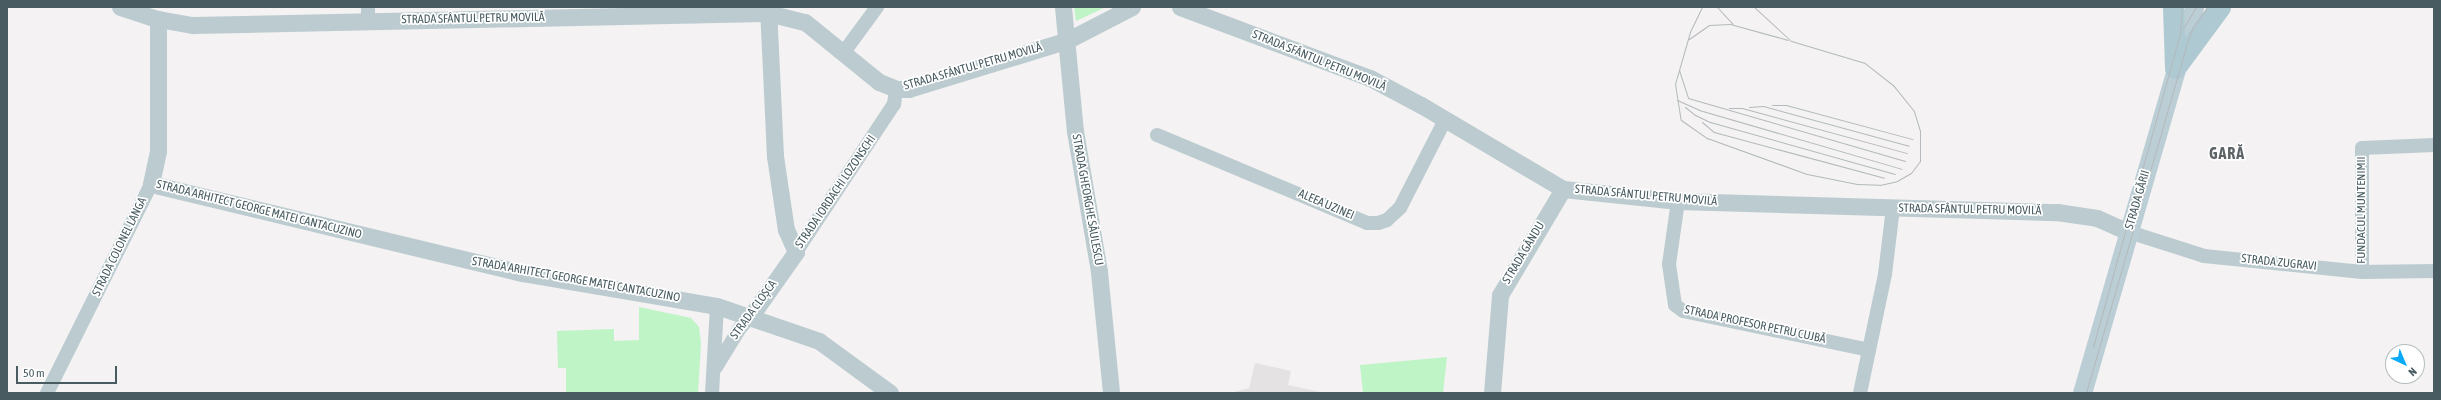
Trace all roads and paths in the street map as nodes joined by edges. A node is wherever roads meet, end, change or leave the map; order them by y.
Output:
1 (120, 7) edge
2 (877, 7) edge
3 (1063, 7) edge
4 (1132, 7) edge
5 (1180, 7) edge
6 (2173, 7) edge
7 (2194, 7) edge
8 (2220, 7) edge
9 (768, 10) edge
10 (368, 13) edge
11 (158, 19) junction
12 (1068, 40) junction
13 (844, 52) junction
14 (2175, 68) junction
15 (896, 89) junction
16 (1445, 120) junction
17 (1157, 135) dead end
18 (2434, 145) edge
19 (151, 184) junction
20 (1563, 189) junction
21 (1678, 201) junction
22 (1893, 208) junction
23 (2129, 232) junction
24 (796, 252) junction
25 (2434, 271) edge
26 (2362, 272) junction
27 (717, 306) junction
28 (751, 316) junction
29 (1868, 350) junction
30 (714, 369) junction
31 (47, 393) edge
32 (712, 393) edge
33 (890, 393) edge
34 (1111, 393) edge
35 (1492, 393) edge
36 (1860, 393) edge
37 (2082, 393) edge

1 - 11 street, STRADA SFÂNTUL PETRU MOVILĂ
2 - 13 street
3 - 12 street, STRADA GHEORGHE SĂULESCU
4 - 12 street, STRADA SFÂNTUL PETRU MOVILĂ
5 - 16 street, STRADA SFÂNTUL PETRU MOVILĂ
6 - 14 main road
7 - 14 main road, STRADA GĂRII
8 - 14 main road
9 - 10 street, STRADA SFÂNTUL PETRU MOVILĂ
9 - 13 street, STRADA SFÂNTUL PETRU MOVILĂ
9 - 24 street, STRADA IORDACHI LOZONSCHI
10 - 11 street, STRADA SFÂNTUL PETRU MOVILĂ
11 - 19 street, STRADA COLONEL LANGA
12 - 15 street, STRADA SFÂNTUL PETRU MOVILĂ
12 - 34 street, STRADA GHEORGHE SĂULESCU
13 - 15 street, STRADA SFÂNTUL PETRU MOVILĂ
14 - 23 main road, STRADA GĂRII
15 - 24 street, STRADA IORDACHI LOZONSCHI
16 - 17 street, ALEEA UZINEI
16 - 20 street, STRADA SFÂNTUL PETRU MOVILĂ
18 - 26 street, FUNDACUL MUNTENIMII
19 - 27 street, STRADA ARHITECT GEORGE MATEI CANTACUZINO
19 - 31 street, STRADA COLONEL LANGA
20 - 21 street, STRADA SFÂNTUL PETRU MOVILĂ
20 - 35 street, STRADA GÂNDU
21 - 22 street, STRADA SFÂNTUL PETRU MOVILĂ
21 - 29 street, STRADA PROFESOR PETRU CUJBĂ
22 - 23 street, STRADA SFÂNTUL PETRU MOVILĂ
22 - 29 street
23 - 26 street, STRADA ZUGRAVI
23 - 37 main road, STRADA GĂRII
24 - 28 street, STRADA CLOȘCA
25 - 26 street, STRADA ZUGRAVI
27 - 28 street, STRADA ARHITECT GEORGE MATEI CANTACUZINO
27 - 30 street, STRADA CLOȘCA
28 - 30 street, STRADA CLOȘCA
28 - 33 street, STRADA ARHITECT GEORGE MATEI CANTACUZINO
29 - 36 street
30 - 32 street, STRADA CLOȘCA

